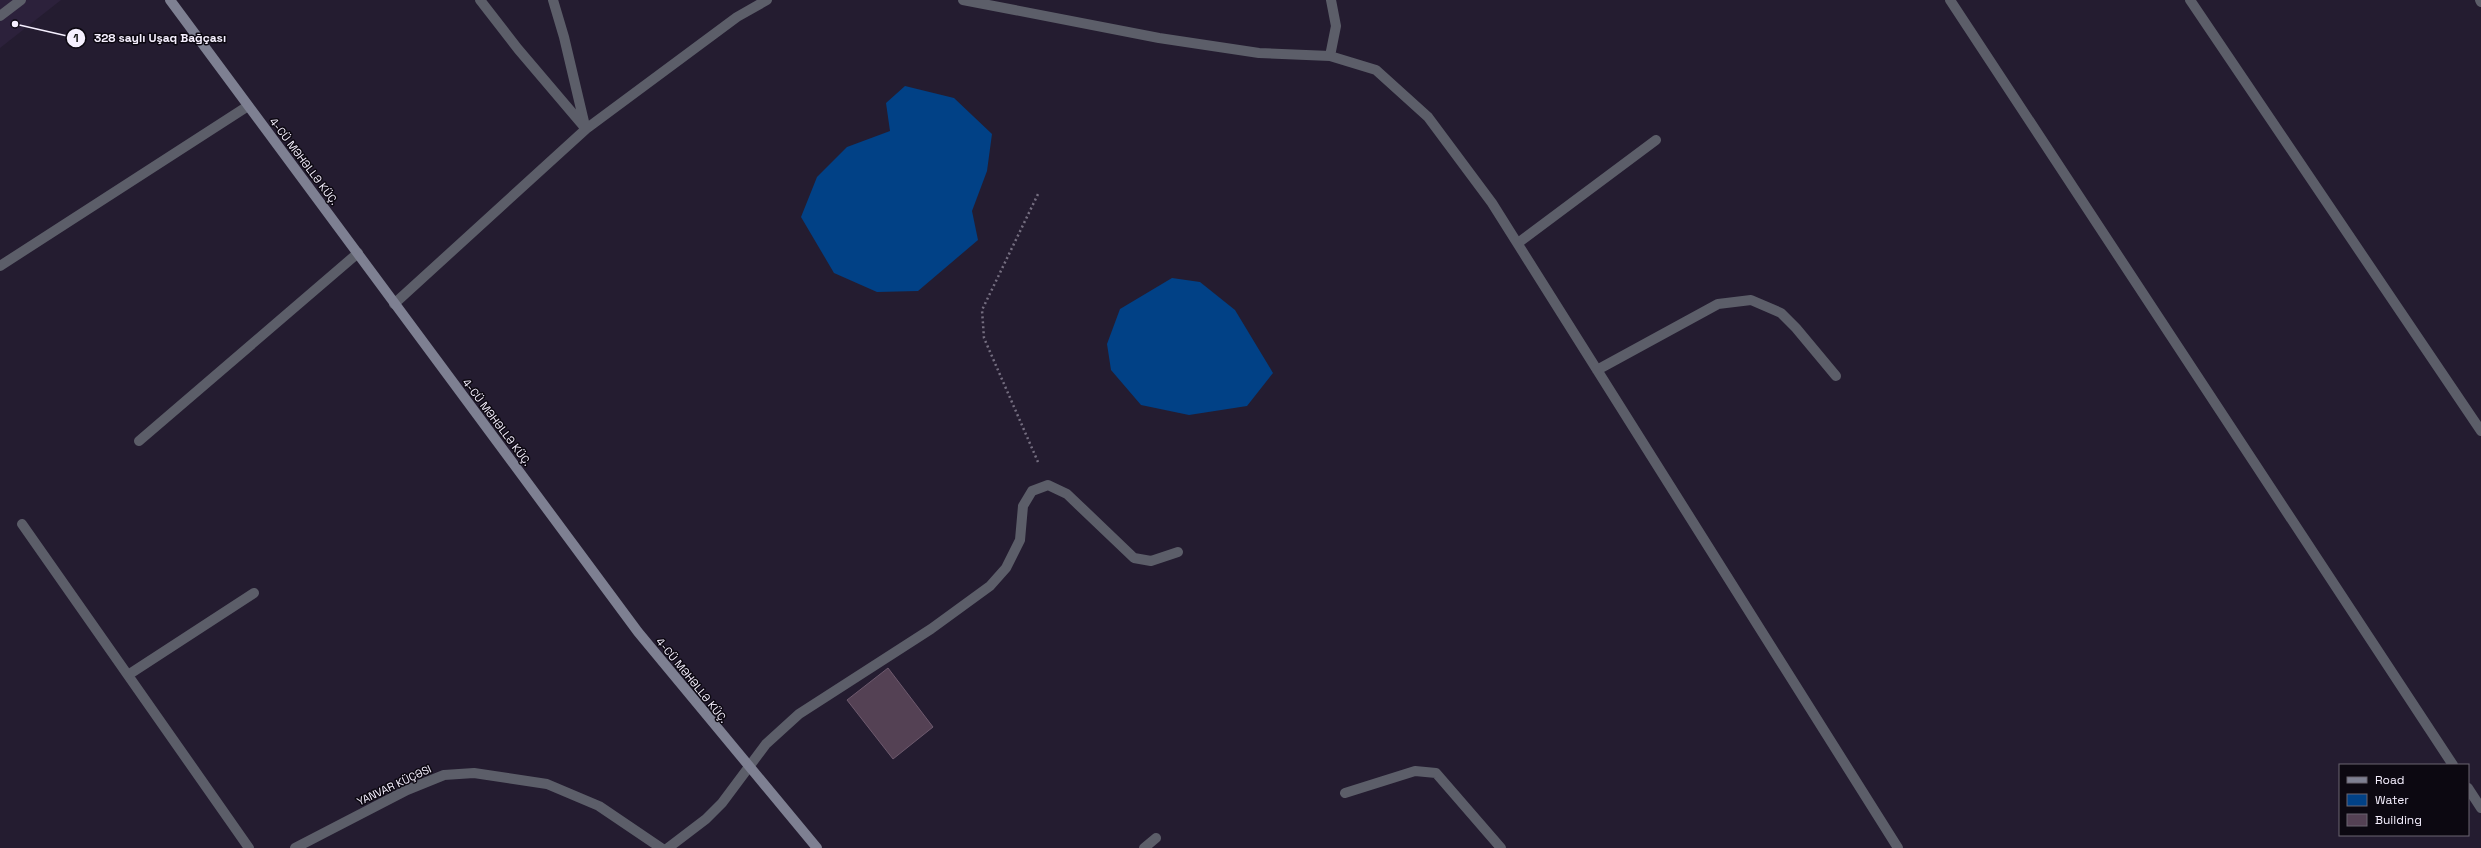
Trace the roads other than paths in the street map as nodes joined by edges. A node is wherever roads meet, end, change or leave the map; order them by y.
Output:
1 (20, 0) edge
2 (170, 0) edge
3 (480, 0) edge
4 (553, 0) edge
5 (767, 0) edge
6 (963, 0) edge
7 (1331, 0) edge
8 (1950, 0) edge
9 (2190, 0) edge
10 (0, 16) edge
11 (1330, 56) junction
12 (248, 106) junction
13 (586, 129) junction
14 (1656, 140) dead end
15 (1518, 243) junction
16 (358, 252) junction
17 (0, 266) edge
18 (394, 304) junction
19 (1598, 370) junction
20 (1836, 376) dead end
21 (2481, 431) edge
22 (139, 441) dead end
23 (22, 524) dead end
24 (1178, 552) dead end
25 (254, 593) dead end
26 (128, 675) junction
27 (2452, 764) edge
28 (748, 766) junction
29 (2469, 790) edge
30 (1345, 793) dead end
31 (2481, 808) edge
32 (1156, 838) dead end
33 (249, 848) edge
34 (295, 848) edge
35 (661, 848) edge
36 (668, 848) edge
37 (818, 848) edge
38 (1144, 848) edge
39 (1500, 848) edge
40 (1898, 848) edge

1 - 10 street
2 - 12 street, 4-CÜ MƏHƏLLƏ KÜÇ.
3 - 13 street
4 - 13 street
5 - 13 street
6 - 11 street
7 - 11 street
8 - 27 street
9 - 21 street
11 - 15 street
12 - 16 street, 4-CÜ MƏHƏLLƏ KÜÇ.
12 - 17 street
13 - 18 street
14 - 15 street
15 - 19 street
16 - 18 street, 4-CÜ MƏHƏLLƏ KÜÇ.
16 - 22 street
18 - 28 street, 4-CÜ MƏHƏLLƏ KÜÇ.
19 - 20 street
19 - 40 street
23 - 26 street
24 - 28 street
25 - 26 street
26 - 33 street
28 - 36 street
28 - 37 street, 4-CÜ MƏHƏLLƏ KÜÇ.
29 - 31 street
30 - 39 street
32 - 38 street
34 - 35 street, YANVAR KÜÇƏSI

